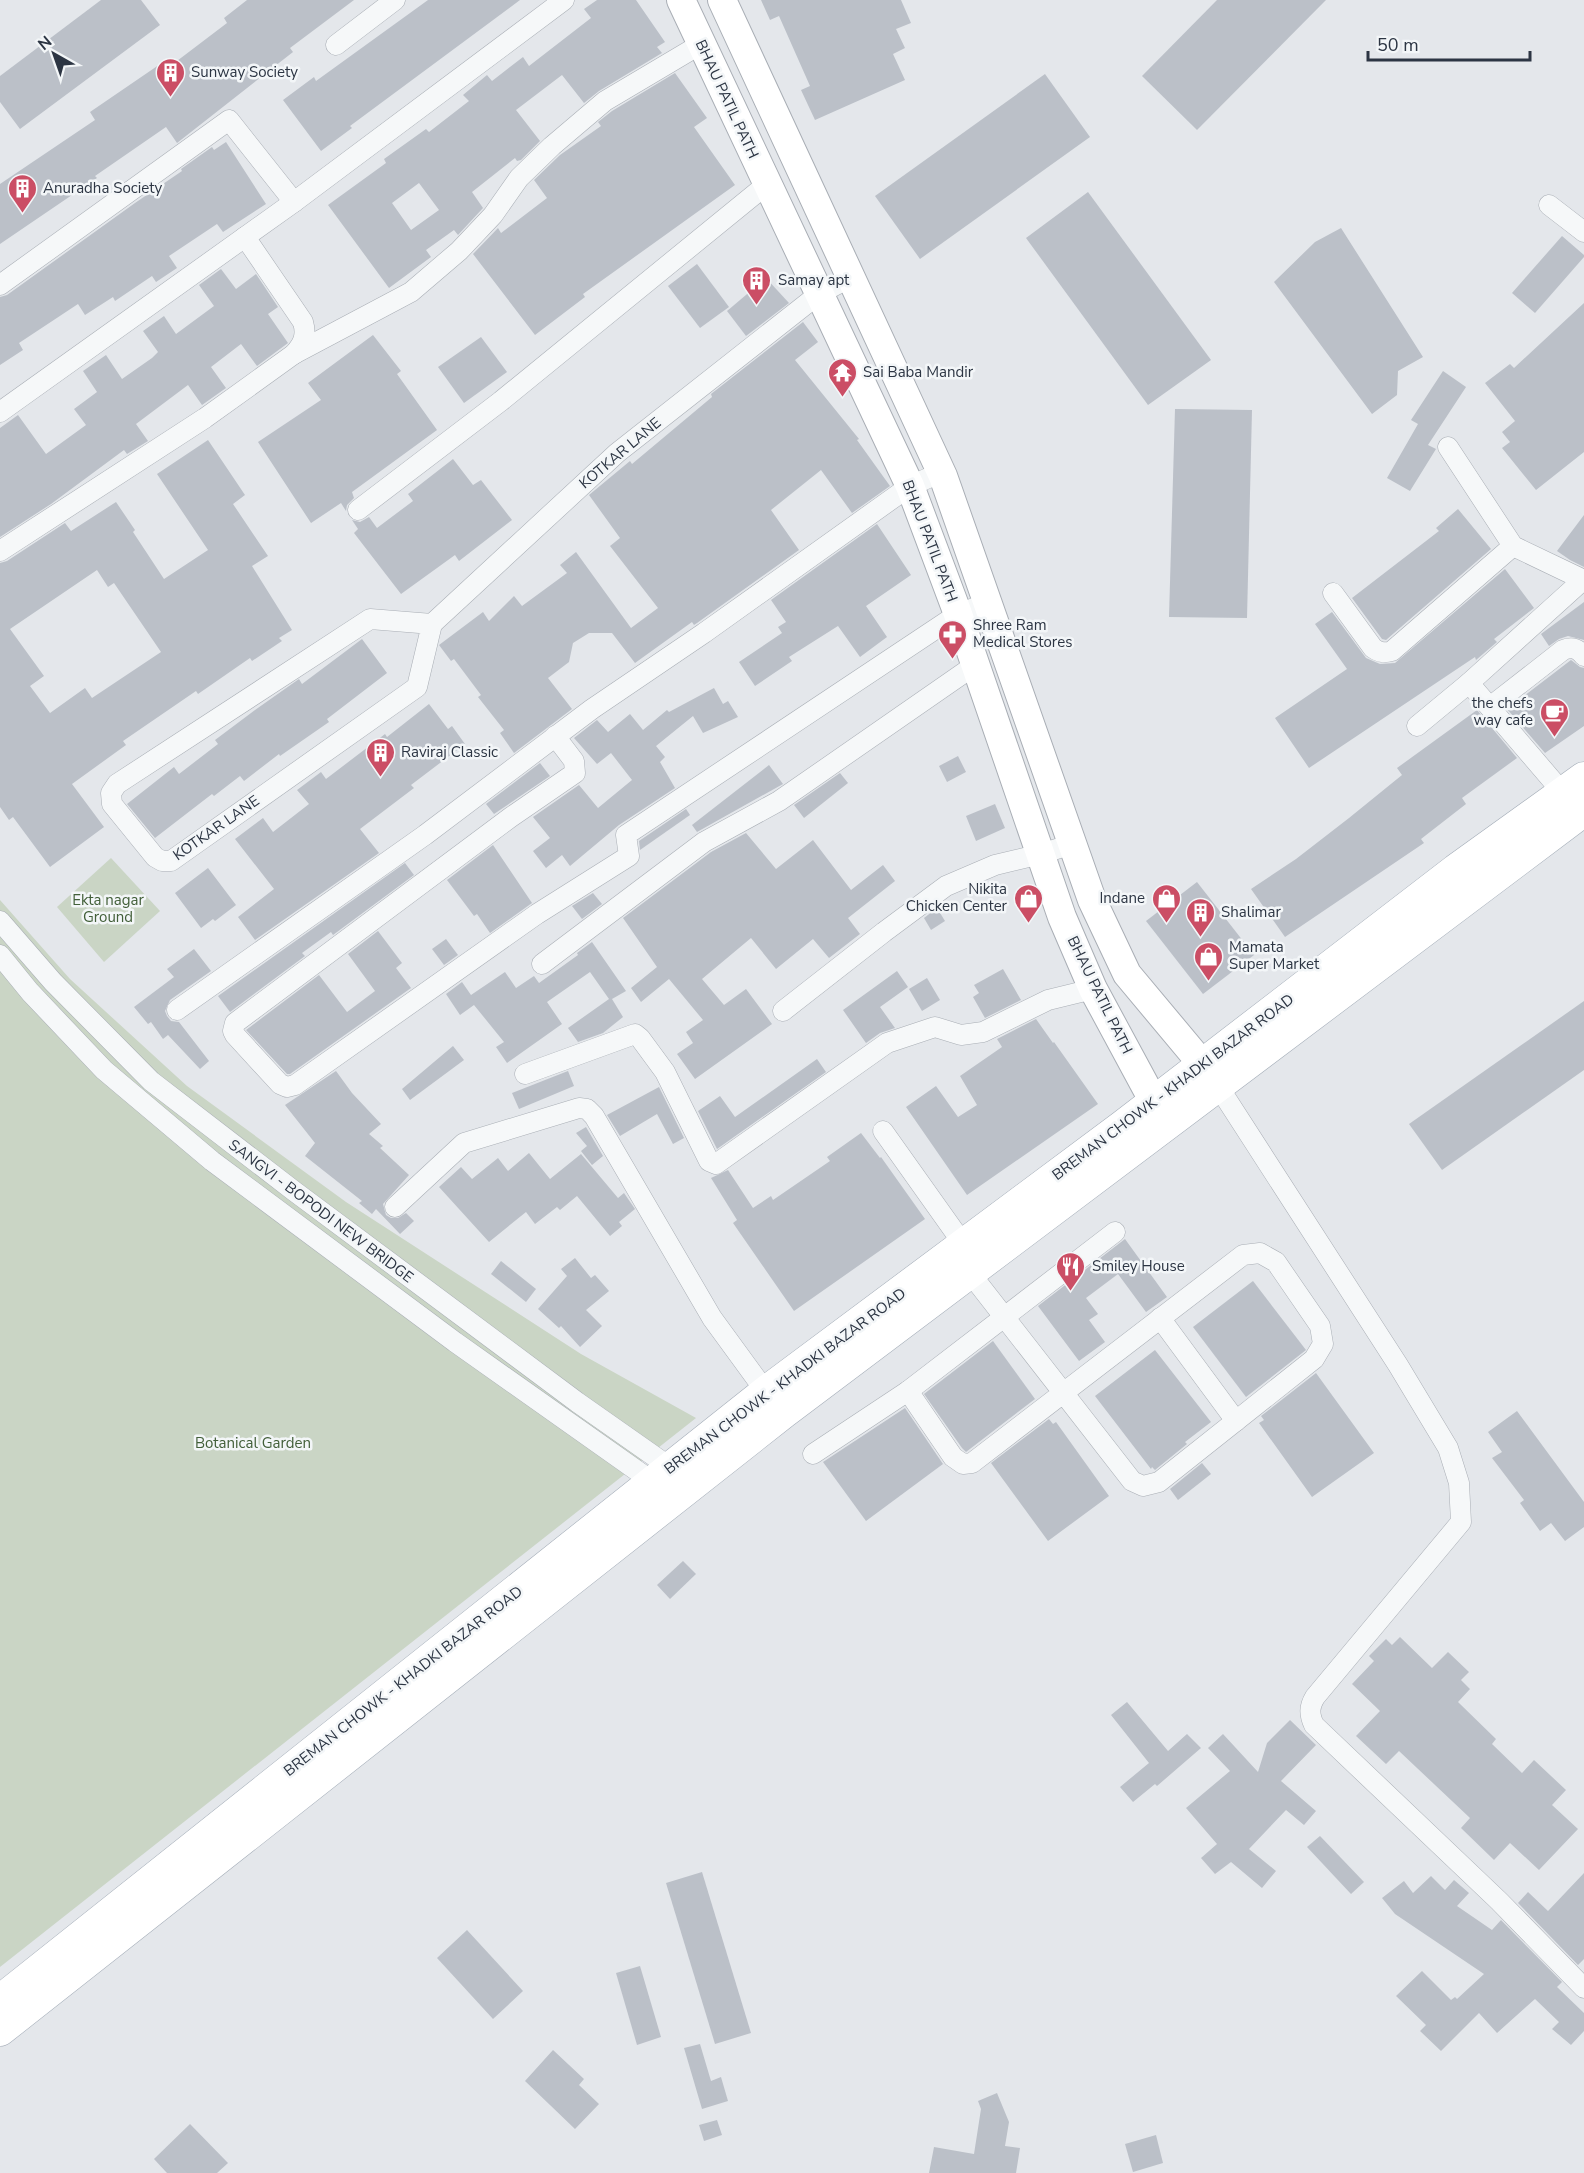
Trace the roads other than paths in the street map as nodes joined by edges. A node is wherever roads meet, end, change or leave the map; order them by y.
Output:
1 (395, 0) edge
2 (564, 0) edge
3 (681, 0) edge
4 (722, 0) edge
5 (701, 44) junction
6 (336, 45) dead end
7 (766, 184) junction
8 (294, 202) junction
9 (1549, 205) dead end
10 (1584, 232) edge
11 (245, 237) junction
12 (851, 277) junction
13 (0, 285) edge
14 (819, 294) junction
15 (294, 354) junction
16 (0, 412) edge
17 (1448, 447) dead end
18 (942, 472) junction
19 (910, 486) junction
20 (358, 510) dead end
21 (1513, 546) junction
22 (0, 551) edge
23 (1584, 580) edge
24 (1333, 593) dead end
25 (987, 603) junction
26 (958, 614) junction
27 (432, 624) junction
28 (1584, 656) edge
29 (975, 665) junction
30 (1470, 683) junction
31 (1021, 699) junction
32 (1490, 707) junction
33 (991, 710) junction
34 (1417, 726) dead end
35 (555, 736) junction
36 (1577, 794) edge
37 (1072, 844) junction
38 (1041, 854) junction
39 (0, 921) edge
40 (0, 955) edge
41 (542, 964) dead end
42 (1093, 989) junction
43 (177, 1010) dead end
44 (783, 1011) dead end
45 (525, 1074) dead end
46 (1210, 1076) junction
47 (1162, 1112) junction
48 (883, 1131) dead end
49 (395, 1207) dead end
50 (1115, 1232) dead end
51 (967, 1259) junction
52 (1004, 1317) junction
53 (1161, 1318) junction
54 (908, 1391) junction
55 (1064, 1393) junction
56 (775, 1402) junction
57 (1236, 1421) junction
58 (813, 1454) dead end
59 (662, 1475) junction
60 (1580, 1977) edge
61 (0, 2001) edge
62 (0, 2030) edge

1 - 6 street
2 - 8 street
3 - 5 main road, BHAU PATIL PATH
4 - 12 main road
5 - 7 main road, BHAU PATIL PATH
5 - 15 street
7 - 14 main road, BHAU PATIL PATH
7 - 20 street
8 - 11 street
8 - 13 street
9 - 10 street
11 - 15 street
11 - 16 street
12 - 14 street, KOTKAR LANE
12 - 18 main road
14 - 19 main road, BHAU PATIL PATH
14 - 27 street, KOTKAR LANE
15 - 22 street
17 - 21 street
18 - 19 street
18 - 25 main road
19 - 26 main road, BHAU PATIL PATH
19 - 35 street
21 - 23 street
21 - 24 street
23 - 30 street
25 - 26 street
25 - 31 main road
26 - 29 main road, BHAU PATIL PATH
26 - 35 street
27 - 27 street, KOTKAR LANE
28 - 32 street
29 - 33 main road, BHAU PATIL PATH
29 - 41 street
30 - 32 street
30 - 34 street
31 - 33 main road
31 - 37 main road
32 - 36 street
33 - 38 main road, BHAU PATIL PATH
35 - 43 street
36 - 46 main road, BREMAN CHOWK - KHADKI BAZAR ROAD
37 - 38 street
37 - 46 main road
38 - 42 main road, BHAU PATIL PATH
38 - 44 street
39 - 59 street, SANGVI - BOPODI NEW BRIDGE
40 - 59 street, SANGVI - BOPODI NEW BRIDGE
42 - 45 street
42 - 47 main road, BHAU PATIL PATH
46 - 47 main road, BREMAN CHOWK - KHADKI BAZAR ROAD
46 - 60 street
47 - 51 main road, BREMAN CHOWK - KHADKI BAZAR ROAD
48 - 51 street
49 - 56 street
50 - 52 street
51 - 52 street
51 - 56 main road, BREMAN CHOWK - KHADKI BAZAR ROAD
52 - 54 street
52 - 55 street
53 - 55 street
53 - 57 street
53 - 57 street
54 - 55 street
54 - 58 street
55 - 57 street
56 - 59 main road, BREMAN CHOWK - KHADKI BAZAR ROAD
56 - 62 main road, BREMAN CHOWK - KHADKI BAZAR ROAD
59 - 61 main road, BREMAN CHOWK - KHADKI BAZAR ROAD

